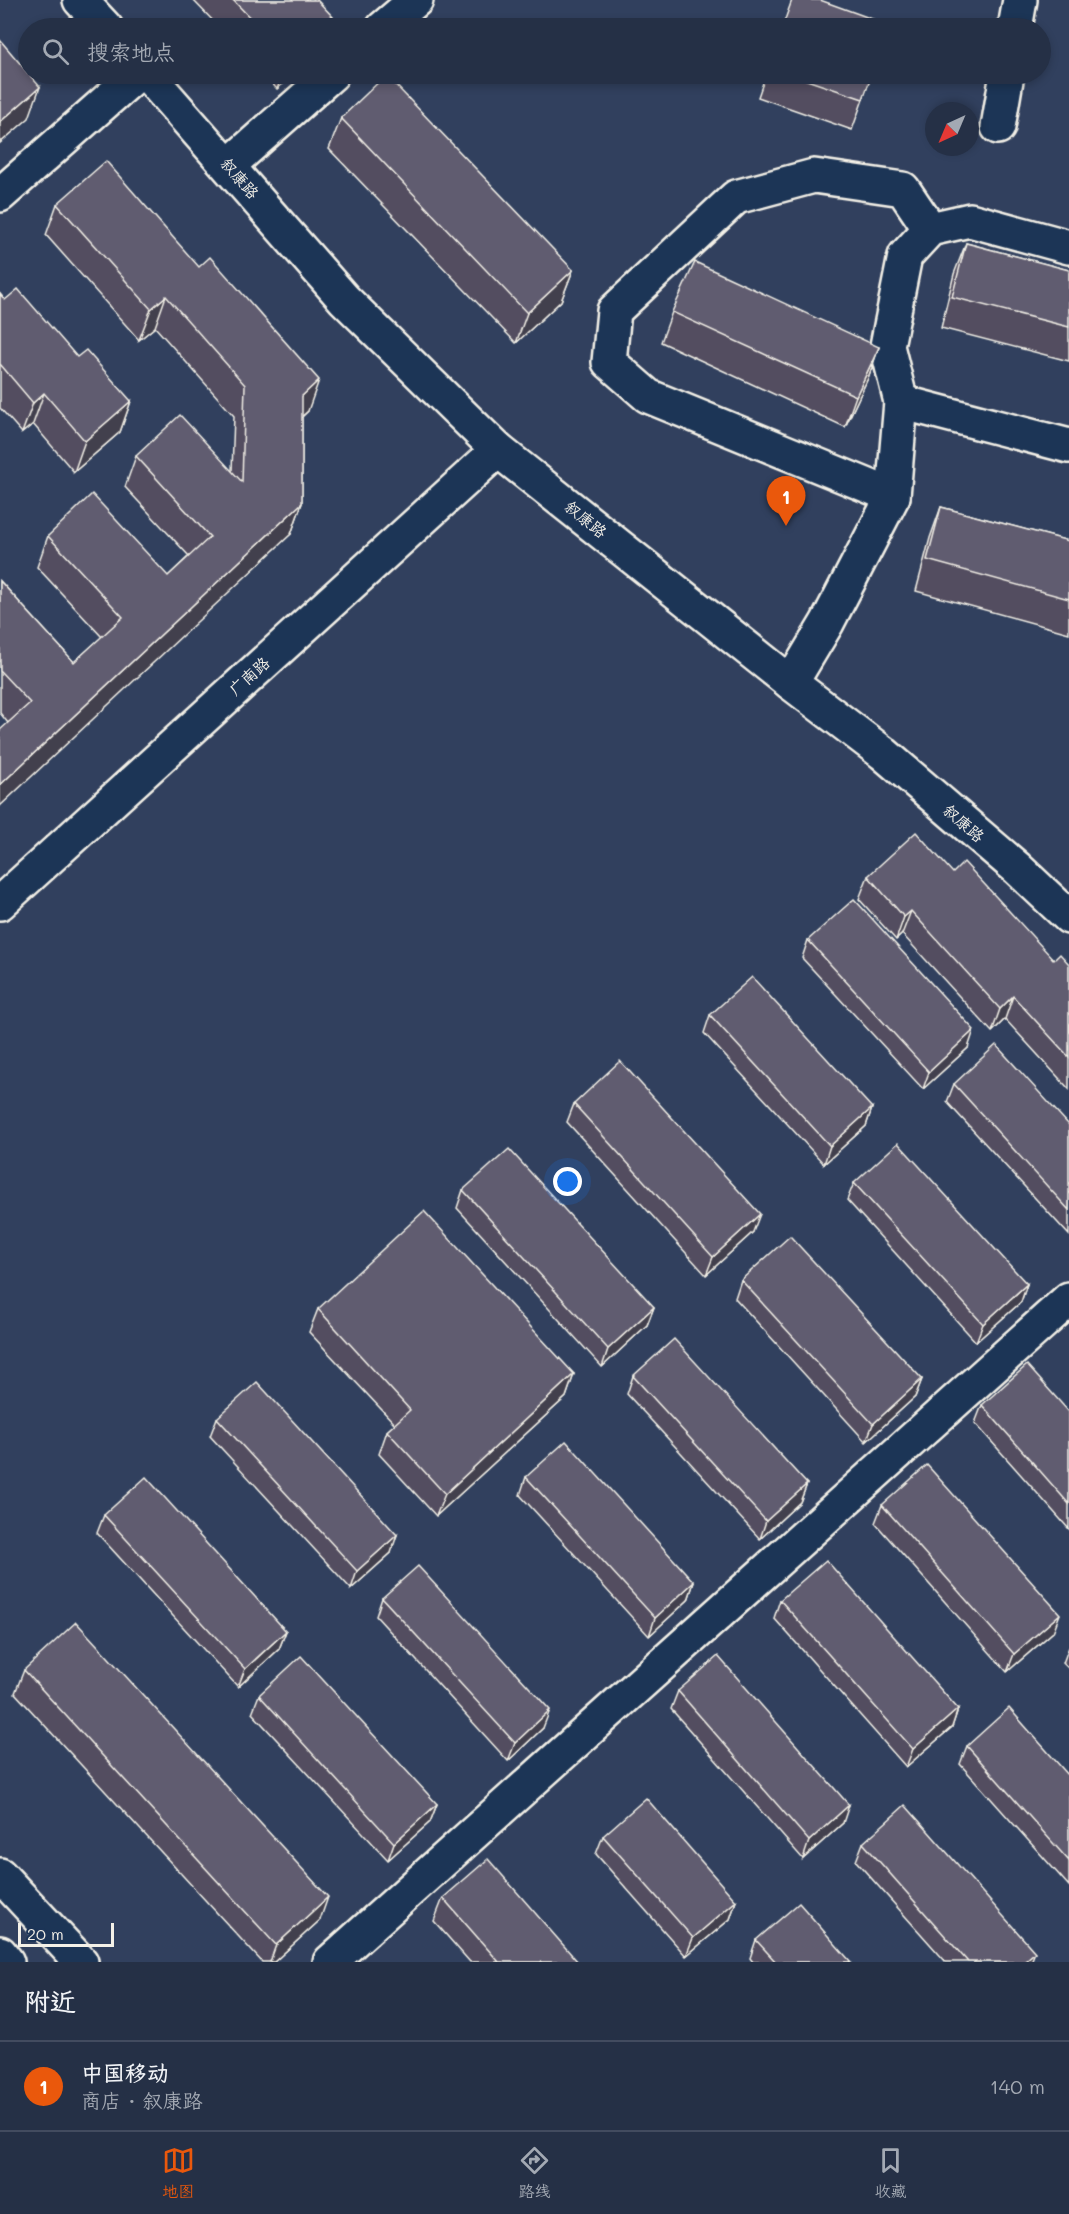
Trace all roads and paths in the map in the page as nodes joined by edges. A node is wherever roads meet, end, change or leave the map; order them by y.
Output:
1 (80, 0) edge
2 (416, 0) edge
3 (1020, 0) edge
4 (97, 18) edge
5 (395, 18) edge
6 (1017, 18) edge
7 (126, 84) edge
8 (156, 84) edge
9 (321, 84) edge
10 (1005, 84) edge
11 (998, 128) dead end
12 (229, 165) junction
13 (0, 195) edge
14 (930, 229) junction
15 (1069, 247) edge
16 (901, 402) junction
17 (1069, 446) edge
18 (498, 450) junction
19 (893, 496) junction
20 (791, 683) junction
21 (0, 903) edge
22 (1069, 917) edge
23 (1069, 1299) edge
24 (0, 1875) edge
25 (0, 1953) edge
26 (77, 1961) edge
27 (7, 1962) edge
28 (330, 1962) edge

1 - 4 street
2 - 5 street
3 - 6 street
7 - 13 street
8 - 12 street, 叙康路
9 - 12 street
10 - 11 street
12 - 18 street, 叙康路
14 - 15 street
14 - 16 street
14 - 19 street
16 - 17 street
16 - 19 street
18 - 20 street, 叙康路
18 - 21 street, 广南路
19 - 20 street
20 - 22 street, 叙康路
23 - 28 street
24 - 26 street
25 - 27 street

